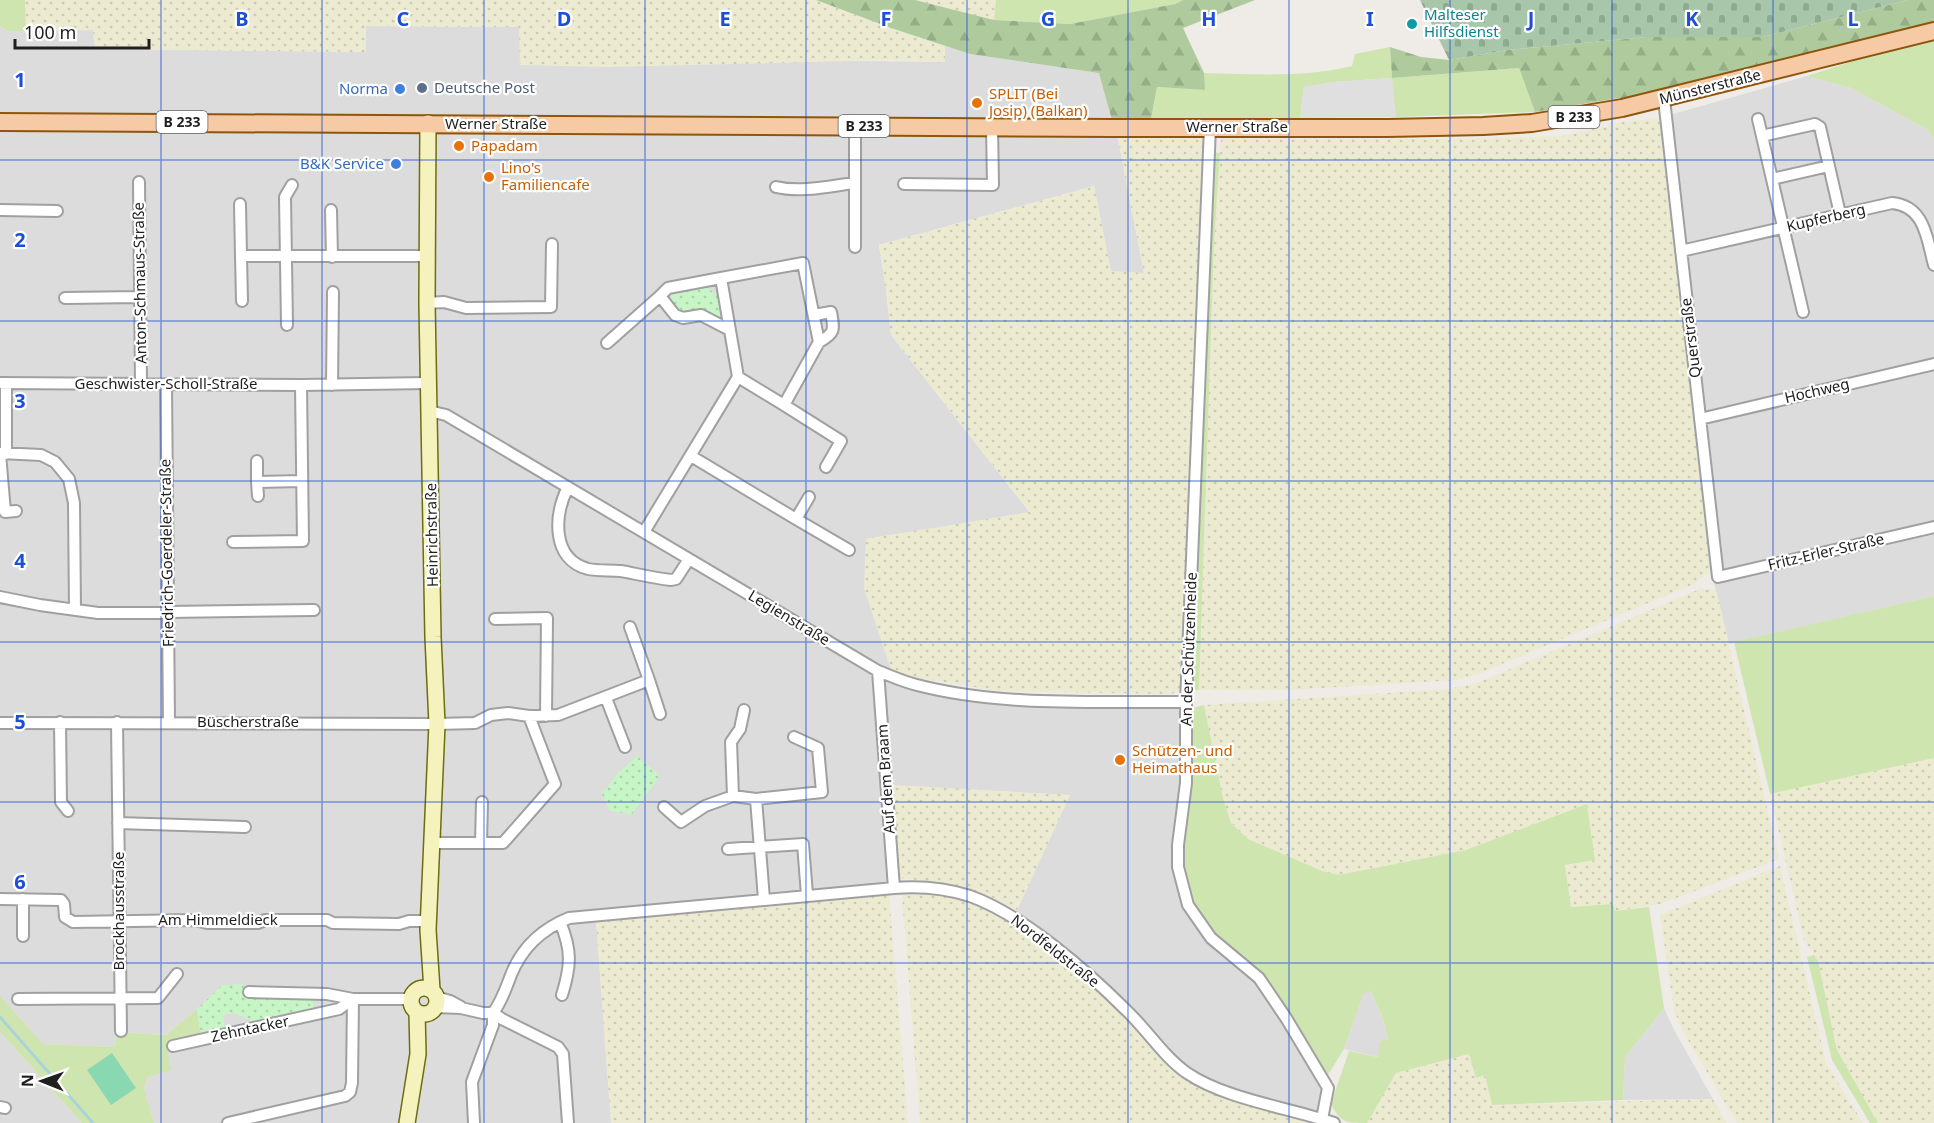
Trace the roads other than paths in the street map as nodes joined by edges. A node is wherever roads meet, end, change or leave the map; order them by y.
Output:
1 (1934, 31) edge
2 (1664, 99) junction
3 (1758, 119) dead end
4 (0, 122) edge
5 (428, 123) junction
6 (855, 126) junction
7 (992, 126) junction
8 (1483, 126) joint
9 (1210, 127) junction
10 (1762, 136) junction
11 (1829, 166) junction
12 (1772, 179) junction
13 (139, 182) dead end
14 (854, 183) junction
15 (904, 183) dead end
16 (292, 185) dead end
17 (776, 187) dead end
18 (240, 204) dead end
19 (0, 210) edge
20 (331, 210) dead end
21 (57, 211) dead end
22 (1840, 214) junction
23 (1783, 228) junction
24 (552, 244) dead end
25 (855, 247) dead end
26 (1681, 251) junction
27 (242, 256) junction
28 (427, 256) junction
29 (286, 257) junction
30 (332, 257) junction
31 (1934, 265) edge
32 (721, 278) junction
33 (333, 292) dead end
34 (660, 296) junction
35 (140, 297) junction
36 (64, 298) dead end
37 (242, 301) dead end
38 (427, 303) junction
39 (1803, 312) dead end
40 (814, 315) junction
41 (287, 325) dead end
42 (730, 330) junction
43 (819, 342) junction
44 (607, 343) dead end
45 (1934, 364) edge
46 (738, 377) junction
47 (3, 383) edge
48 (428, 383) junction
49 (141, 384) junction
50 (166, 384) junction
51 (301, 385) junction
52 (332, 385) junction
53 (784, 405) junction
54 (429, 411) junction
55 (1700, 418) junction
56 (2, 454) edge
57 (691, 456) junction
58 (257, 461) dead end
59 (826, 467) dead end
60 (302, 481) junction
61 (257, 482) junction
62 (568, 487) junction
63 (258, 496) dead end
64 (809, 497) dead end
65 (16, 511) dead end
66 (796, 519) junction
67 (1934, 527) edge
68 (644, 532) junction
69 (233, 542) dead end
70 (849, 550) dead end
71 (689, 559) junction
72 (1718, 577) joint
73 (0, 597) edge
74 (75, 610) junction
75 (314, 610) dead end
76 (167, 613) junction
77 (495, 619) dead end
78 (630, 627) dead end
79 (878, 671) junction
80 (649, 680) junction
81 (606, 698) junction
82 (1186, 702) junction
83 (744, 710) dead end
84 (660, 714) dead end
85 (529, 716) junction
86 (546, 716) junction
87 (60, 722) junction
88 (117, 722) junction
89 (169, 722) junction
90 (0, 723) edge
91 (437, 724) junction
92 (794, 737) dead end
93 (626, 747) dead end
94 (733, 796) junction
95 (756, 799) junction
96 (482, 802) dead end
97 (664, 807) dead end
98 (68, 811) dead end
99 (118, 823) junction
100 (245, 827) dead end
101 (432, 843) junction
102 (481, 843) junction
103 (760, 848) junction
104 (728, 849) dead end
105 (894, 888) junction
106 (807, 895) junction
107 (0, 899) edge
108 (23, 899) junction
109 (764, 899) junction
110 (119, 921) junction
111 (428, 921) junction
112 (560, 922) junction
113 (23, 936) dead end
114 (177, 974) dead end
115 (249, 992) dead end
116 (327, 994) junction
117 (562, 995) dead end
118 (120, 998) junction
119 (18, 999) dead end
120 (353, 999) junction
121 (425, 1001) junction
122 (326, 1012) junction
123 (493, 1013) junction
124 (121, 1030) dead end
125 (173, 1046) dead end
126 (1322, 1119) junction
127 (228, 1123) edge
128 (407, 1123) edge
129 (474, 1123) edge
130 (567, 1123) edge
131 (1334, 1123) edge

1 - 2 main road, Münsterstraße / B 233
2 - 8 main road, Münsterstraße / B 233
2 - 26 street, Querstraße
3 - 10 street
4 - 5 main road, Werner Straße / B 233
5 - 6 main road, Werner Straße / B 233
5 - 28 street, Heinrichstraße
6 - 7 main road, Werner Straße / B 233
6 - 14 street
7 - 9 main road, Werner Straße / B 233
7 - 15 street
8 - 9 main road, Werner Straße / B 233
9 - 82 street, An der Schützenheide
10 - 11 street
10 - 12 street
11 - 12 street
11 - 22 street
12 - 23 street
13 - 35 street, Anton-Schmaus-Straße
14 - 17 street
14 - 25 street
16 - 29 street
18 - 27 street
19 - 21 street
20 - 30 street
22 - 23 street, Kupferberg
22 - 31 street, Kupferberg
23 - 26 street, Kupferberg
23 - 39 street
24 - 38 street
26 - 55 street, Querstraße
27 - 29 street
27 - 37 street
28 - 30 street
28 - 38 street, Heinrichstraße
29 - 30 street
29 - 41 street
32 - 34 street
32 - 40 street
32 - 42 street
33 - 52 street
34 - 42 street
34 - 44 street
35 - 36 street
35 - 49 street, Anton-Schmaus-Straße
38 - 48 street, Heinrichstraße
40 - 43 street
40 - 43 street
42 - 46 street
43 - 53 street
45 - 55 street, Hochweg
46 - 53 street
46 - 57 street
47 - 49 street, Geschwister-Scholl-Straße
47 - 56 street
48 - 52 street, Geschwister-Scholl-Straße
48 - 54 street, Heinrichstraße
49 - 50 street, Geschwister-Scholl-Straße
50 - 51 street, Geschwister-Scholl-Straße
50 - 76 street, Friedrich-Goerdeler-Straße
51 - 52 street, Geschwister-Scholl-Straße
51 - 60 street
53 - 59 street
54 - 62 street, Legienstraße
54 - 91 street, Heinrichstraße
55 - 72 street, Querstraße
56 - 65 street
56 - 74 street
57 - 66 street
57 - 68 street
58 - 61 street
60 - 61 street
60 - 69 street
61 - 63 street
62 - 68 street, Legienstraße
62 - 71 street
64 - 66 street
66 - 70 street
67 - 72 street, Fritz-Erler-Straße
68 - 71 street, Legienstraße
71 - 79 street, Legienstraße
73 - 74 street
74 - 76 street
75 - 76 street
76 - 89 street, Friedrich-Goerdeler-Straße
77 - 86 street
78 - 80 street
79 - 82 street, Legienstraße
79 - 105 street, Auf dem Braam
80 - 81 street, Büscherstraße
80 - 84 street
81 - 86 street, Büscherstraße
81 - 93 street
82 - 126 street, An der Schützenheide
83 - 94 street
85 - 86 street, Büscherstraße
85 - 91 street, Büscherstraße
85 - 102 street
87 - 88 street, Büscherstraße
87 - 90 street, Büscherstraße
87 - 98 street
88 - 89 street, Büscherstraße
88 - 99 street, Brockhausstraße
89 - 91 street, Büscherstraße
91 - 101 street, Heinrichstraße
92 - 95 street
94 - 95 street
94 - 97 street
95 - 103 street
96 - 102 street
99 - 100 street
99 - 110 street, Brockhausstraße
101 - 102 street
101 - 111 street, Heinrichstraße
103 - 104 street
103 - 106 street
103 - 109 street
105 - 106 street, Nordfeldstraße
105 - 126 street, Nordfeldstraße
106 - 109 street, Nordfeldstraße
107 - 108 street, Am Himmeldieck
108 - 110 street, Am Himmeldieck
108 - 113 street
109 - 112 street, Nordfeldstraße
110 - 111 street, Am Himmeldieck
110 - 118 street, Brockhausstraße
111 - 121 street, Heinrichstraße
112 - 117 street
112 - 123 street, Nordfeldstraße
114 - 118 street
115 - 116 street, Zehntacker
116 - 120 street, Zehntacker
116 - 122 street
118 - 119 street
118 - 124 street, Brockhausstraße
120 - 121 street, Zehntacker
120 - 122 street, Zehntacker
120 - 127 street
121 - 123 street
121 - 128 street, Heinrichstraße
122 - 125 street, Zehntacker
123 - 129 street, Nordfeldstraße
123 - 130 street
126 - 131 street, Nordfeldstraße

